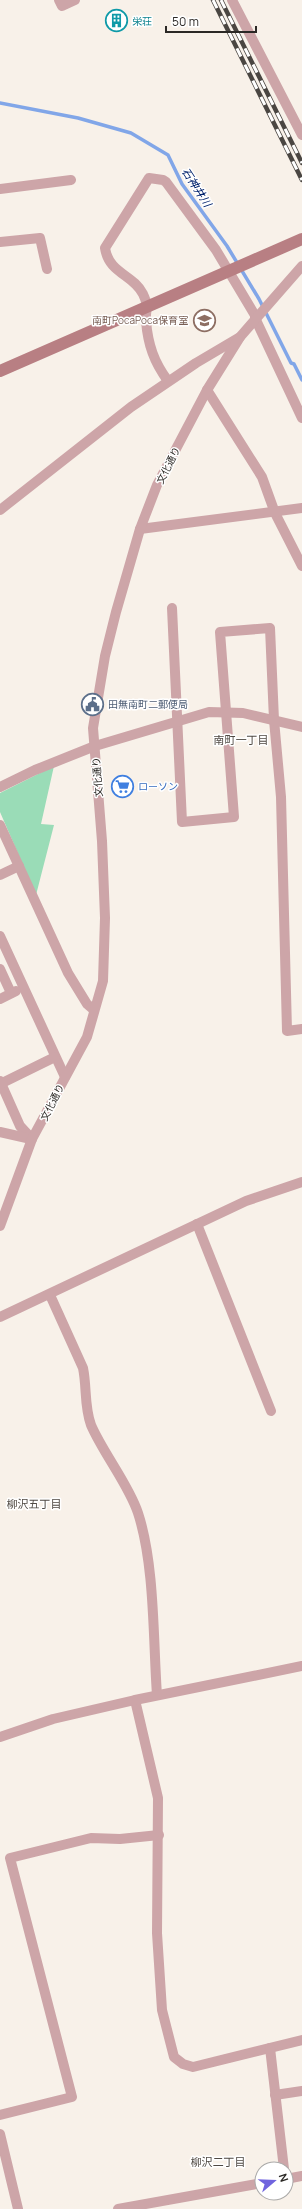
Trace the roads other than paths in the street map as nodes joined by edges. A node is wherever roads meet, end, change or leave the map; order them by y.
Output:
1 (59, 0) edge
2 (75, 0) edge
3 (232, 0) edge
4 (302, 135) edge
5 (71, 180) dead end
6 (0, 189) edge
7 (302, 239) edge
8 (0, 242) edge
9 (302, 266) edge
10 (47, 269) dead end
11 (229, 270) junction
12 (148, 306) junction
13 (257, 316) junction
14 (240, 337) junction
15 (0, 371) edge
16 (168, 381) junction
17 (207, 390) junction
18 (302, 418) edge
19 (302, 508) edge
20 (0, 510) edge
21 (275, 513) junction
22 (140, 529) junction
23 (302, 566) edge
24 (172, 608) dead end
25 (226, 712) junction
26 (274, 720) junction
27 (177, 721) junction
28 (302, 727) edge
29 (95, 746) junction
30 (0, 787) edge
31 (0, 825) edge
32 (19, 866) junction
33 (0, 875) edge
34 (0, 936) edge
35 (0, 969) edge
36 (23, 987) junction
37 (11, 993) junction
38 (0, 999) edge
39 (94, 1010) junction
40 (302, 1029) edge
41 (55, 1057) junction
42 (65, 1077) junction
43 (0, 1082) edge
44 (0, 1132) edge
45 (32, 1139) junction
46 (302, 1182) edge
47 (197, 1224) junction
48 (0, 1226) edge
49 (50, 1295) junction
50 (0, 1317) edge
51 (271, 1411) dead end
52 (302, 1666) edge
53 (157, 1695) junction
54 (135, 1700) junction
55 (0, 1737) edge
56 (159, 1835) junction
57 (302, 2040) edge
58 (270, 2048) junction
59 (302, 2091) edge
60 (275, 2095) junction
61 (0, 2115) edge
62 (0, 2134) edge
63 (283, 2161) edge
64 (254, 2184) edge
65 (18, 2209) edge
66 (118, 2209) edge

1 - 2 street
3 - 4 street
5 - 6 street
7 - 11 street
8 - 10 street
9 - 13 street
11 - 12 street
11 - 12 street
11 - 13 street
12 - 15 street
12 - 16 street
13 - 14 street
13 - 18 street
14 - 16 street
14 - 17 street, 文化通り
16 - 20 street
17 - 21 street
17 - 22 street, 文化通り
19 - 21 street
21 - 22 street
21 - 23 street
22 - 29 street, 文化通り
24 - 27 street
25 - 26 street
25 - 26 street
25 - 27 street
25 - 27 street
26 - 28 street
26 - 40 street
27 - 29 street
29 - 30 street
29 - 39 street, 文化通り
31 - 32 street
32 - 33 street
32 - 39 street
34 - 36 street
35 - 37 street
36 - 37 street
36 - 41 street
37 - 38 street
39 - 42 street, 文化通り
41 - 42 street
41 - 43 street
42 - 45 street, 文化通り
43 - 45 street
44 - 45 street
45 - 48 street, 文化通り
46 - 47 street
47 - 49 street
47 - 51 street
49 - 50 street
49 - 53 street
52 - 53 street
53 - 54 street
54 - 55 street
54 - 56 street
56 - 58 street
56 - 61 street
57 - 58 street
58 - 60 street
59 - 60 street
60 - 63 street
62 - 65 street
64 - 66 street

